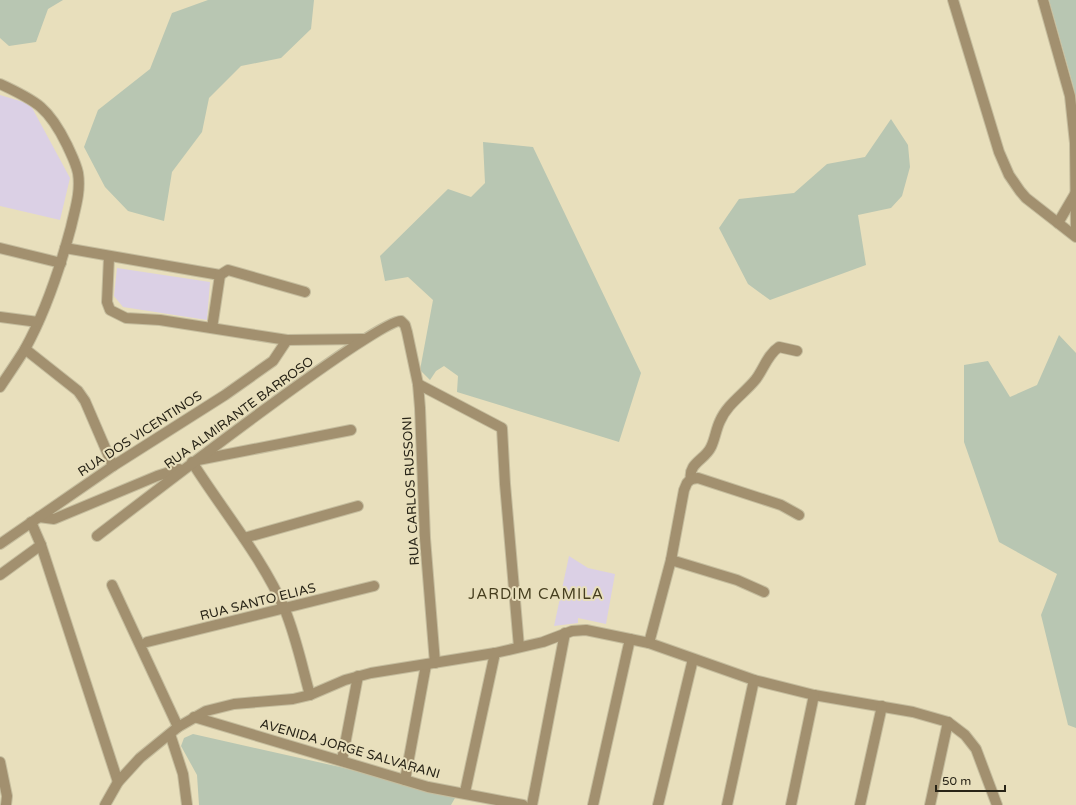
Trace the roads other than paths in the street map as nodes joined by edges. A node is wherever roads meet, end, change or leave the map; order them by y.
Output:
1 (953, 0) edge
2 (1043, 0) edge
3 (0, 84) edge
4 (1075, 194) junction
5 (1058, 222) junction
6 (1076, 236) edge
7 (0, 248) edge
8 (65, 248) junction
9 (109, 257) junction
10 (61, 263) junction
11 (220, 276) junction
12 (305, 292) dead end
13 (0, 317) edge
14 (400, 321) joint
15 (38, 322) junction
16 (212, 328) junction
17 (363, 339) junction
18 (287, 340) junction
19 (25, 349) junction
20 (797, 351) dead end
21 (418, 384) junction
22 (0, 387) edge
23 (352, 430) dead end
24 (191, 463) junction
25 (113, 466) junction
26 (692, 479) junction
27 (358, 506) dead end
28 (799, 515) dead end
29 (35, 520) junction
30 (97, 536) dead end
31 (244, 538) junction
32 (0, 544) edge
33 (42, 545) junction
34 (670, 560) junction
35 (0, 575) edge
36 (112, 585) dead end
37 (374, 586) dead end
38 (764, 592) dead end
39 (284, 609) junction
40 (564, 633) junction
41 (630, 639) junction
42 (147, 642) dead end
43 (649, 643) junction
44 (519, 647) junction
45 (495, 653) junction
46 (693, 659) junction
47 (431, 664) junction
48 (358, 676) junction
49 (754, 680) junction
50 (310, 695) junction
51 (814, 695) junction
52 (882, 706) junction
53 (194, 717) junction
54 (948, 722) junction
55 (178, 728) junction
56 (170, 734) junction
57 (342, 760) junction
58 (0, 762) edge
59 (405, 780) junction
60 (118, 782) junction
61 (465, 792) junction
62 (6, 805) edge
63 (105, 805) edge
64 (187, 805) edge
65 (523, 805) edge
66 (532, 805) edge
67 (593, 805) edge
68 (658, 805) edge
69 (727, 805) edge
70 (791, 805) edge
71 (860, 805) edge
72 (930, 805) edge
73 (997, 805) edge

1 - 5 street
2 - 4 street
3 - 8 street
4 - 5 street
4 - 6 street
5 - 6 street
7 - 10 street
8 - 9 street
8 - 10 street
9 - 11 street
9 - 16 street
10 - 15 street
11 - 12 street
11 - 16 street
13 - 15 street
14 - 17 street, RUA ALMIRANTE BARROSO
14 - 21 street, RUA CARLOS RUSSONI
15 - 19 street
16 - 18 street
17 - 18 street
17 - 24 street, RUA ALMIRANTE BARROSO
18 - 25 street, RUA DOS VICENTINOS
19 - 22 street
19 - 25 street
20 - 26 street
21 - 44 street
21 - 47 street, RUA CARLOS RUSSONI
23 - 24 street
24 - 29 street
24 - 30 street, RUA ALMIRANTE BARROSO
24 - 31 street
25 - 29 street, RUA DOS VICENTINOS
26 - 28 street
26 - 34 street
27 - 31 street
29 - 32 street, RUA DOS VICENTINOS
29 - 33 street
31 - 39 street
33 - 35 street
33 - 60 street
34 - 38 street
34 - 43 street
36 - 55 street
37 - 39 street, RUA SANTO ELIAS
39 - 42 street, RUA SANTO ELIAS
39 - 50 street
40 - 41 street
40 - 44 street
40 - 66 street
41 - 43 street
41 - 67 street
43 - 46 street
44 - 45 street
45 - 47 street
45 - 61 street
46 - 49 street
46 - 68 street
47 - 48 street
47 - 59 street, RUA CARLOS RUSSONI
48 - 50 street
48 - 57 street
49 - 51 street
49 - 69 street
50 - 53 street
51 - 52 street
51 - 70 street
52 - 54 street
52 - 71 street
53 - 55 street
53 - 57 street, AVENIDA JORGE SALVARANI
54 - 72 street
54 - 73 street
55 - 56 street
56 - 60 street
56 - 64 street
57 - 59 street, AVENIDA JORGE SALVARANI
58 - 62 street
59 - 61 street, AVENIDA JORGE SALVARANI
60 - 63 street
61 - 65 street, AVENIDA JORGE SALVARANI

